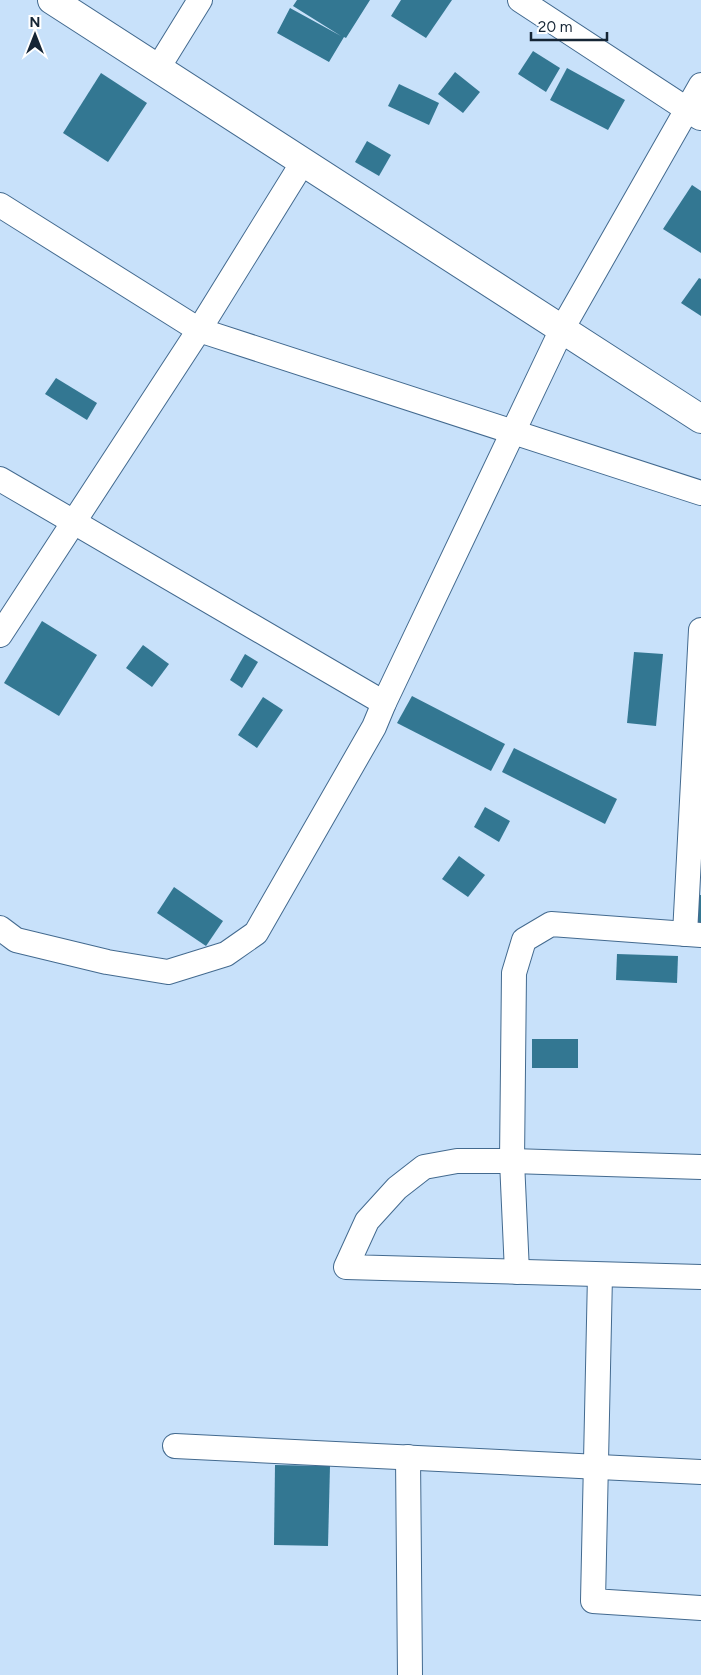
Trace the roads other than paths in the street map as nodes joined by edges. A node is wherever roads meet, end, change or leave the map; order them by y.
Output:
1 (52, 0) edge
2 (200, 0) edge
3 (520, 0) edge
4 (158, 68) junction
5 (701, 85) edge
6 (694, 114) edge
7 (303, 162) junction
8 (0, 205) edge
9 (562, 329) junction
10 (199, 330) junction
11 (701, 419) edge
12 (513, 432) junction
13 (0, 479) edge
14 (701, 494) edge
15 (74, 522) junction
16 (701, 630) edge
17 (0, 635) edge
18 (384, 703) junction
19 (0, 928) edge
20 (693, 935) edge
21 (512, 1161) junction
22 (701, 1167) edge
23 (517, 1272) junction
24 (600, 1274) junction
25 (701, 1278) edge
26 (175, 1446) dead end
27 (408, 1457) junction
28 (596, 1466) junction
29 (701, 1472) edge
30 (701, 1608) edge
31 (410, 1675) edge

1 - 4 street
2 - 4 street
3 - 6 street
4 - 7 street
5 - 6 street
6 - 9 street
7 - 9 street
7 - 10 street
8 - 10 street
9 - 11 street
9 - 12 street
10 - 12 street
10 - 15 street
12 - 14 street
12 - 18 street
13 - 15 street
15 - 17 street
15 - 18 street
16 - 20 street
18 - 19 street
20 - 21 street
21 - 22 street
21 - 23 street
21 - 23 street
23 - 24 street
24 - 25 street
24 - 28 street
26 - 27 street
27 - 28 street
27 - 31 street
28 - 29 street
28 - 30 street

